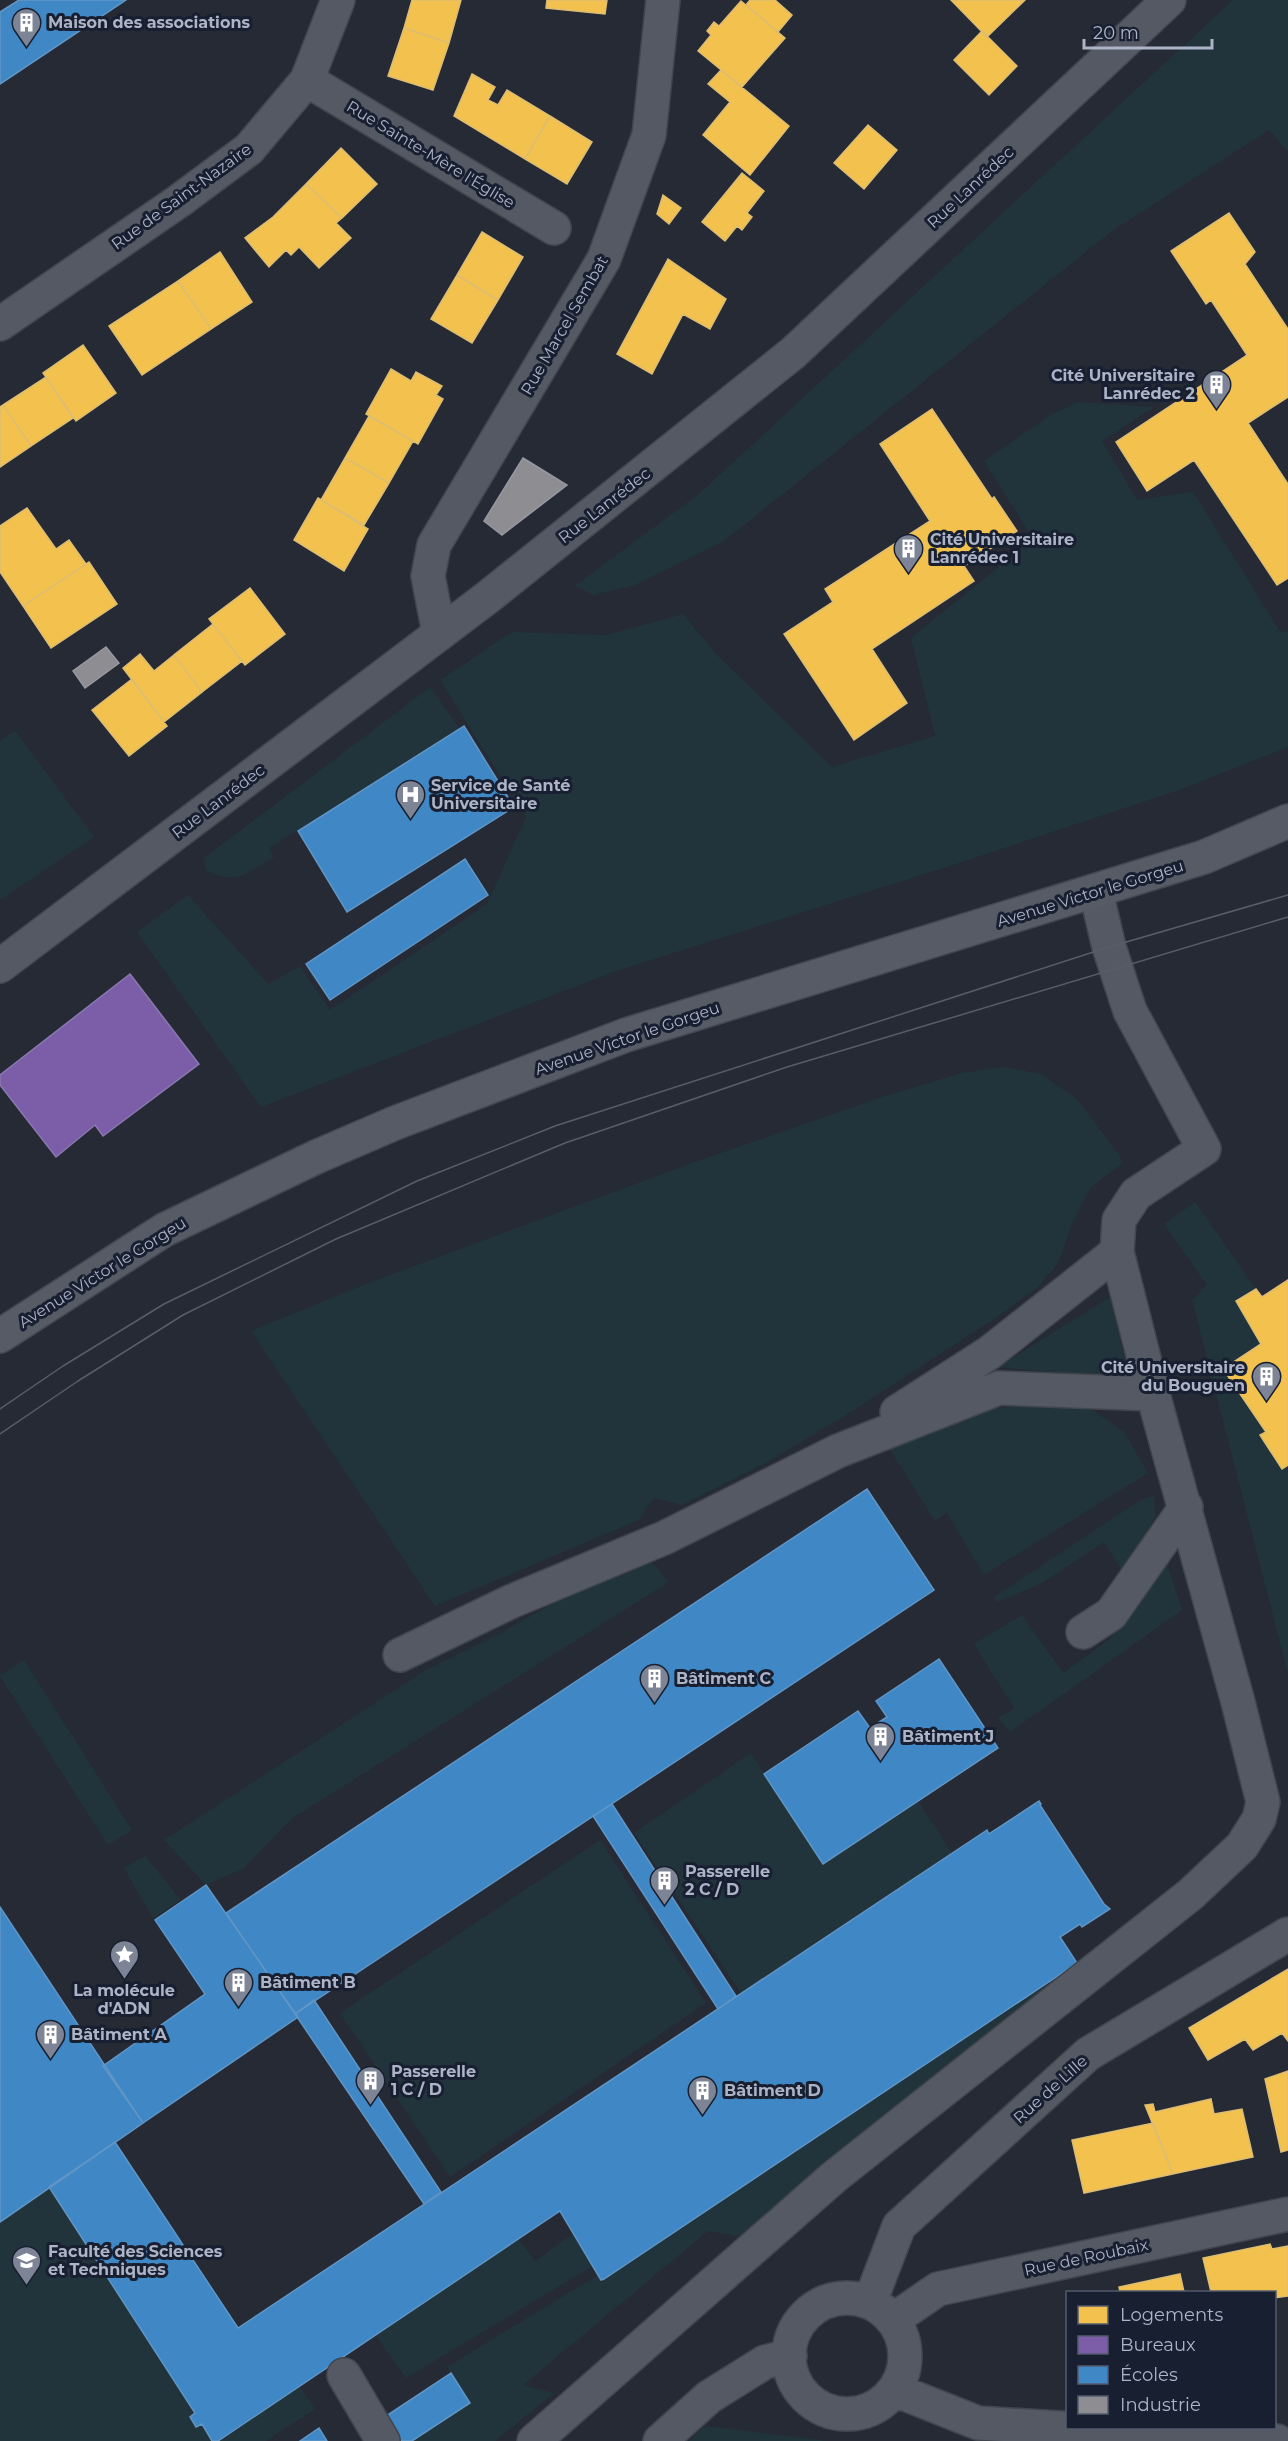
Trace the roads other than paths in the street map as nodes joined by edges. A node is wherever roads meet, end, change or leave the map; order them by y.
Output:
1 (338, 0) edge
2 (663, 0) edge
3 (1169, 0) edge
4 (307, 80) junction
5 (554, 228) dead end
6 (0, 324) edge
7 (439, 633) junction
8 (1288, 821) edge
9 (1096, 892) junction
10 (0, 966) edge
11 (1117, 1252) junction
12 (0, 1336) edge
13 (1153, 1394) junction
14 (838, 1451) junction
15 (1185, 1507) junction
16 (1083, 1632) dead end
17 (400, 1655) dead end
18 (1288, 1934) edge
19 (1288, 2214) edge
20 (881, 2311) junction
21 (790, 2356) junction
22 (344, 2375) dead end
23 (895, 2390) junction
24 (1066, 2428) edge
25 (1078, 2429) edge
26 (383, 2441) edge
27 (534, 2441) edge
28 (660, 2441) edge
29 (1277, 2441) edge

1 - 4 street, Rue de Saint-Nazaire
2 - 7 street, Rue Marcel Sembat
3 - 7 street, Rue Lanrédec
4 - 5 street, Rue Sainte-Mère l'Église
4 - 6 street, Rue de Saint-Nazaire
7 - 10 street, Rue Lanrédec
8 - 9 main road, Avenue Victor le Gorgeu
9 - 11 street
9 - 12 main road, Avenue Victor le Gorgeu
11 - 13 street
11 - 14 street
13 - 14 street
13 - 15 street
14 - 17 street
15 - 16 street
15 - 27 street
18 - 20 street, Rue de Lille
19 - 20 street, Rue de Roubaix
20 - 21 street
20 - 23 street
21 - 23 street
21 - 28 street
22 - 26 street
23 - 24 street
25 - 29 street

